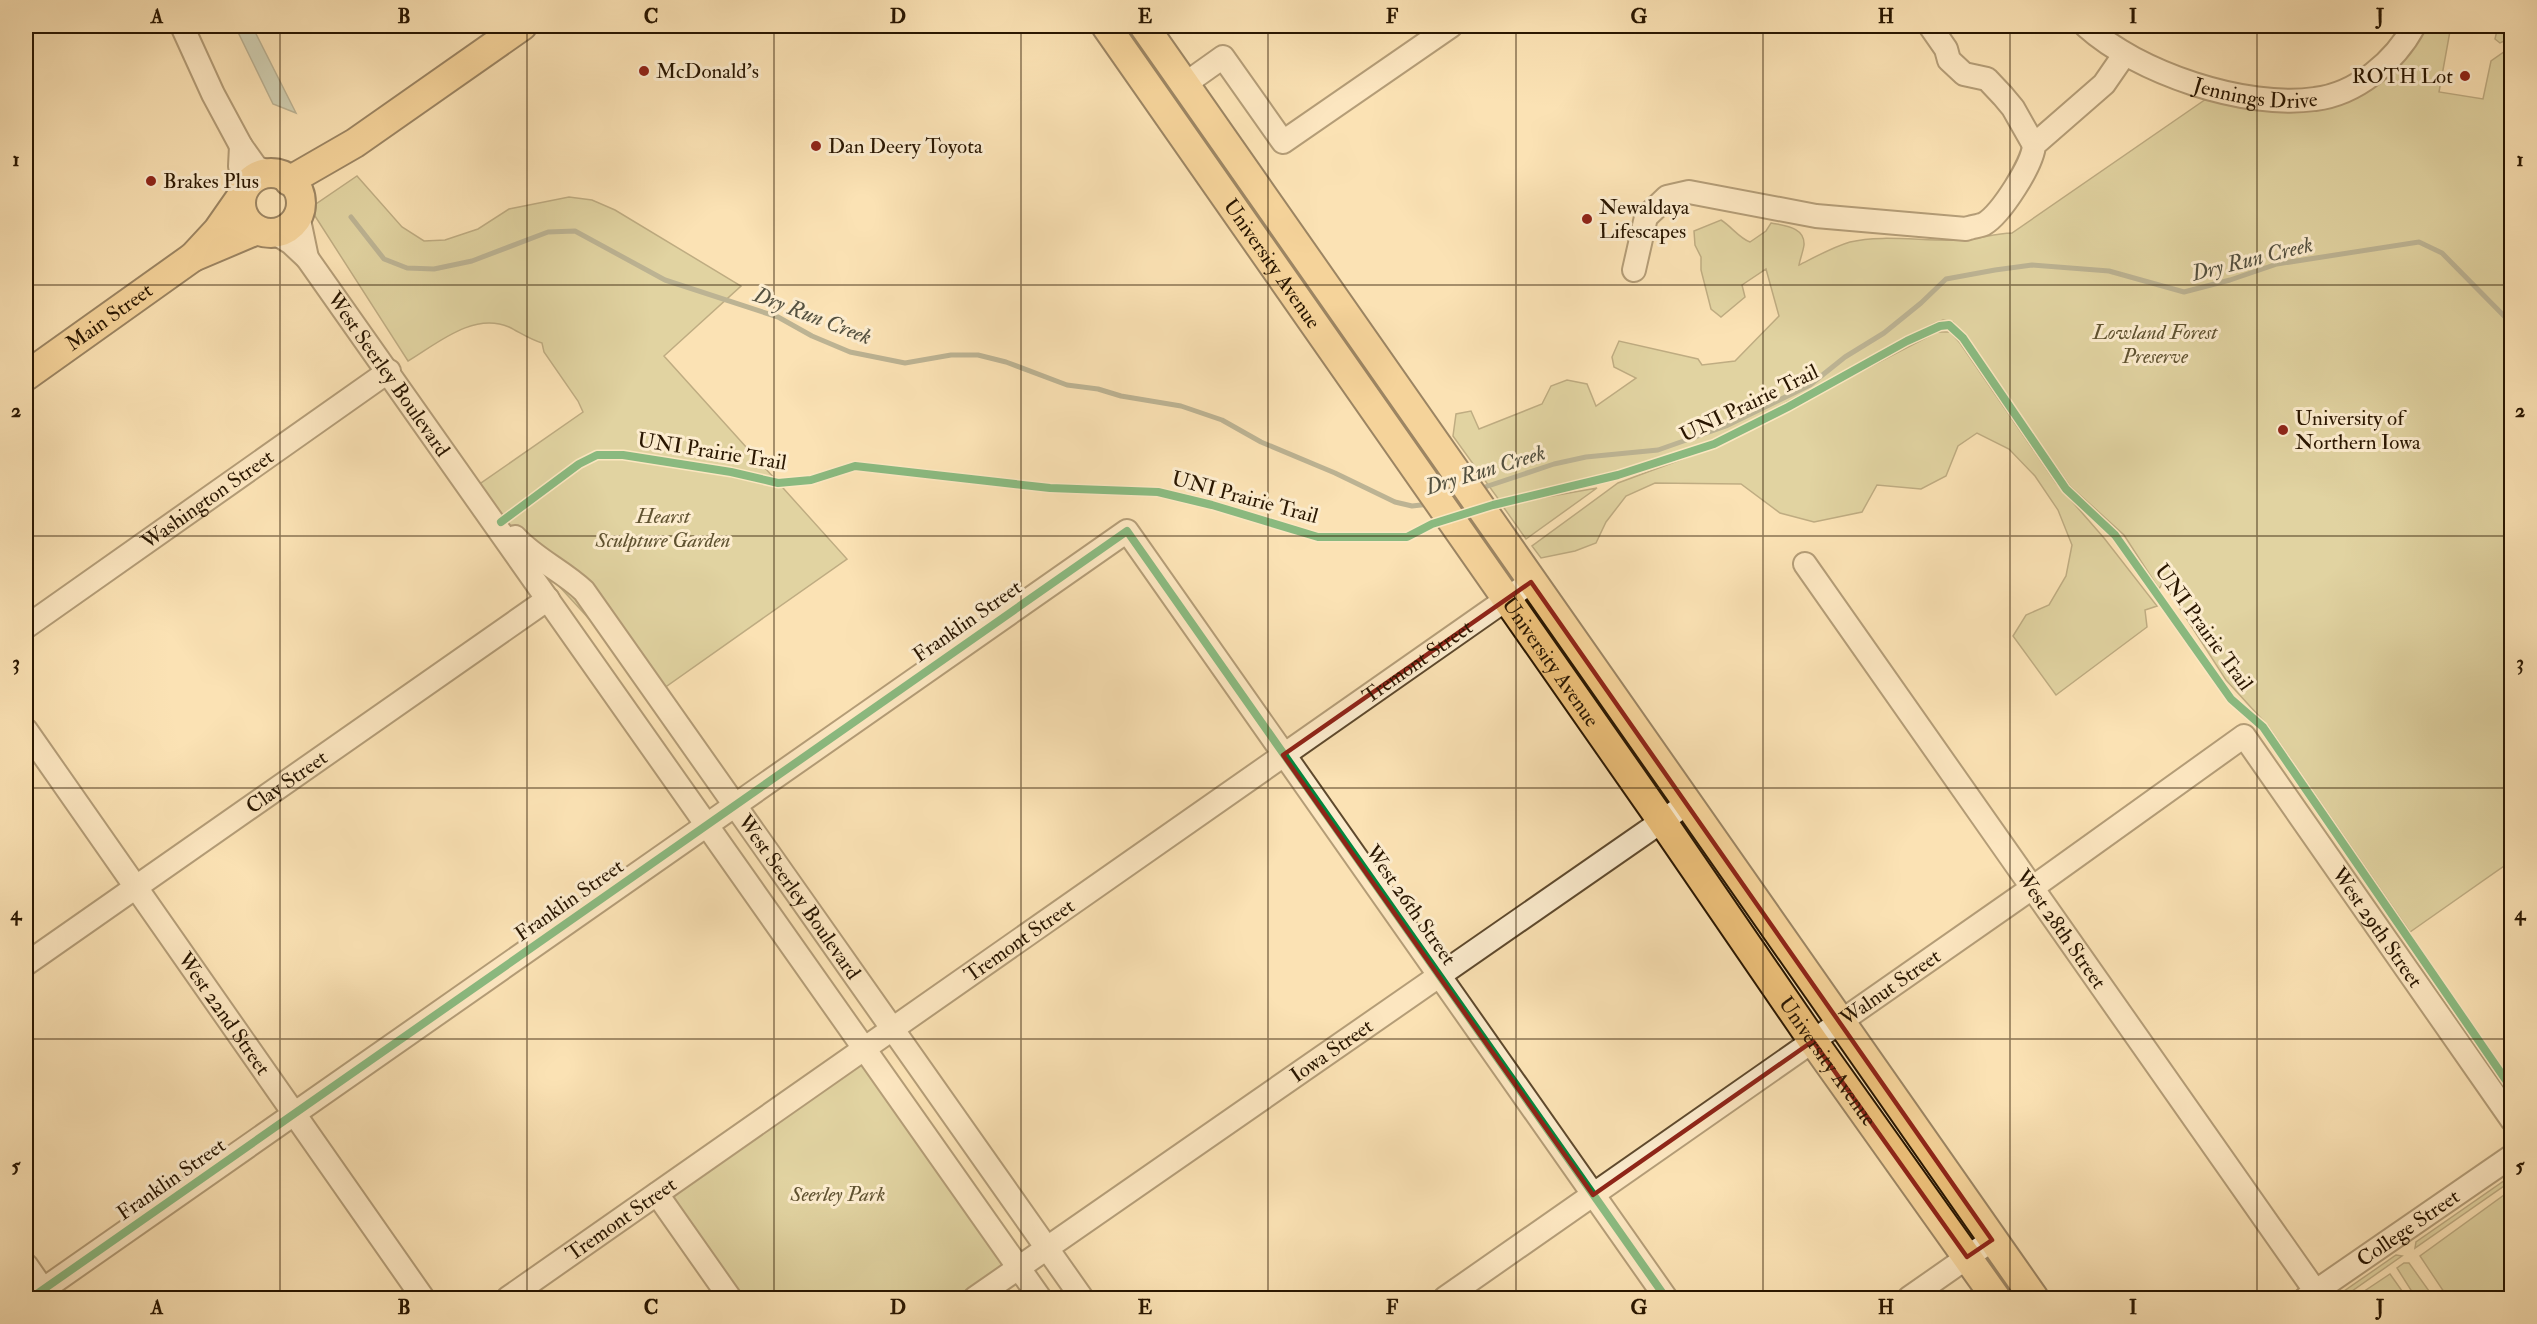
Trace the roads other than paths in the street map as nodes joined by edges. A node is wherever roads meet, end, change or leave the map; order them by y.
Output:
1 (182, 26) edge
2 (522, 26) edge
3 (1106, 26) edge
4 (1144, 26) edge
5 (1451, 26) edge
6 (1930, 26) edge
7 (2086, 26) edge
8 (2414, 26) edge
9 (2124, 55) junction
10 (1185, 84) junction
11 (242, 146) junction
12 (2034, 146) junction
13 (243, 193) junction
14 (289, 194) junction
15 (266, 231) junction
16 (193, 257) junction
17 (307, 258) junction
18 (1634, 270) dead end
19 (389, 371) junction
20 (26, 375) edge
21 (471, 490) junction
22 (1127, 531) joint
23 (1805, 564) dead end
24 (1531, 582) junction
25 (548, 599) junction
26 (1505, 600) junction
27 (26, 627) edge
28 (26, 730) edge
29 (2244, 736) joint
30 (1283, 755) junction
31 (1688, 803) junction
32 (736, 805) junction
33 (1662, 821) junction
34 (707, 825) junction
35 (136, 887) junction
36 (2032, 888) junction
37 (26, 964) edge
38 (1439, 976) junction
39 (1841, 1022) junction
40 (891, 1029) junction
41 (1813, 1041) junction
42 (864, 1049) junction
43 (294, 1114) junction
44 (2511, 1120) edge
45 (2511, 1156) edge
46 (657, 1194) junction
47 (1593, 1195) junction
48 (1992, 1240) junction
49 (1047, 1249) junction
50 (1967, 1257) junction
51 (26, 1265) edge
52 (1018, 1269) junction
53 (2311, 1295) edge
54 (41, 1296) edge
55 (423, 1299) edge
56 (508, 1299) edge
57 (730, 1299) edge
58 (975, 1299) edge
59 (1040, 1299) edge
60 (1082, 1299) edge
61 (1445, 1299) edge
62 (1666, 1299) edge
63 (1909, 1299) edge
64 (1996, 1299) edge
65 (2034, 1299) edge

1 - 11 street
2 - 14 main road
3 - 26 main road, University Avenue
4 - 10 main road, University Avenue
5 - 10 street
6 - 12 street
7 - 9 street, Jennings Drive
8 - 9 street, Jennings Drive
9 - 12 street
10 - 24 main road, University Avenue
11 - 13 street
11 - 14 street
12 - 18 street
13 - 14 main road
13 - 15 main road
13 - 16 main road, Main Street
14 - 15 main road
14 - 17 street, West Seerley Boulevard
15 - 16 main road, Main Street
15 - 17 street, West Seerley Boulevard
16 - 20 main road, Main Street
17 - 19 street, West Seerley Boulevard
19 - 21 street, West Seerley Boulevard
19 - 27 street, Washington Street
21 - 25 street, West Seerley Boulevard
21 - 32 street, West Seerley Boulevard
22 - 30 street, West 26th Street
22 - 32 street, Franklin Street
23 - 36 street, West 28th Street
24 - 26 street, Tremont Street
24 - 31 main road, University Avenue
25 - 34 street, West Seerley Boulevard
25 - 35 street, Clay Street
26 - 30 street, Tremont Street
26 - 33 main road, University Avenue
28 - 35 street, West 22nd Street
29 - 36 street, Walnut Street
29 - 44 street, West 29th Street
30 - 38 street, West 26th Street
30 - 40 street, Tremont Street
31 - 33 street, Iowa Street
31 - 39 main road, University Avenue
32 - 34 street, Franklin Street
32 - 40 street, West Seerley Boulevard
33 - 38 street, Iowa Street
33 - 41 main road, University Avenue
34 - 42 street, West Seerley Boulevard
34 - 43 street, Franklin Street
35 - 37 street, Clay Street
35 - 43 street, West 22nd Street
36 - 39 street, Walnut Street
36 - 53 street, West 28th Street
38 - 47 street, West 26th Street
38 - 49 street, Iowa Street
39 - 41 street, Walnut Street
39 - 48 main road, University Avenue
40 - 42 street, Tremont Street
40 - 49 street, West Seerley Boulevard
41 - 47 street, Walnut Street
41 - 50 main road, University Avenue
42 - 46 street, Tremont Street
42 - 52 street, West Seerley Boulevard
43 - 54 street, Franklin Street
43 - 55 street, West 22nd Street
45 - 53 street, College Street
46 - 56 street, Tremont Street
46 - 57 street
47 - 61 street, Walnut Street
47 - 62 street, West 26th Street
48 - 50 street
48 - 65 main road, University Avenue
49 - 52 street, Iowa Street
49 - 60 street, West Seerley Boulevard
50 - 63 street
50 - 64 main road, University Avenue
51 - 54 street
52 - 58 street, Iowa Street
52 - 59 street, West Seerley Boulevard

